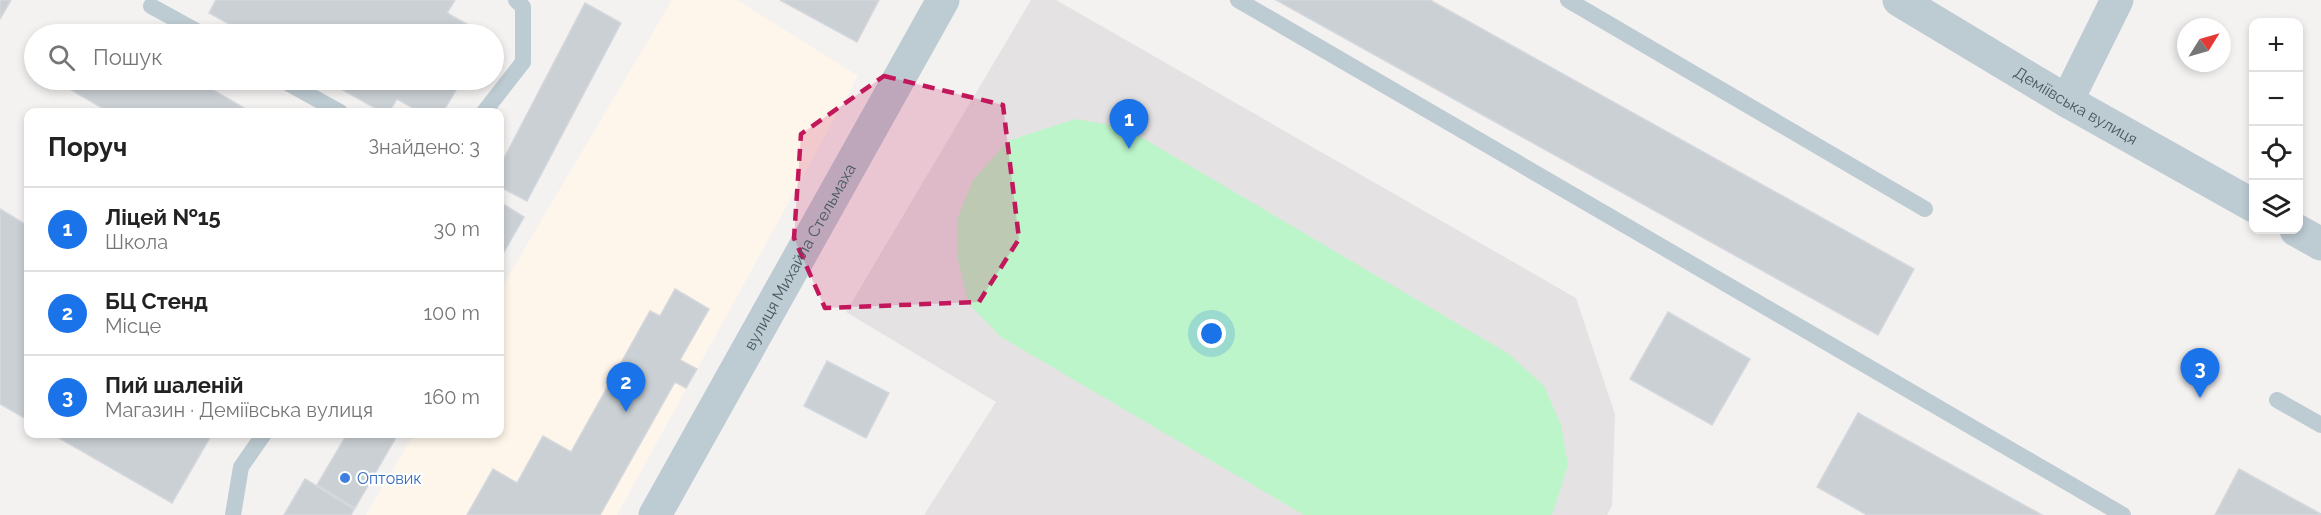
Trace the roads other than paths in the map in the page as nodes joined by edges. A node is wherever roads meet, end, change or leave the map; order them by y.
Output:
1 (516, 0) edge
2 (943, 0) edge
3 (1238, 0) edge
4 (1568, 0) edge
5 (1899, 0) edge
6 (2117, 0) edge
7 (150, 6) dead end
8 (183, 24) edge
9 (504, 86) edge
10 (300, 90) edge
11 (501, 90) edge
12 (2067, 101) junction
13 (333, 108) edge
14 (487, 108) edge
15 (2249, 204) edge
16 (1925, 209) dead end
17 (2303, 234) edge
18 (2321, 244) edge
19 (2277, 400) dead end
20 (2321, 424) edge
21 (261, 438) edge
22 (233, 515) edge
23 (655, 515) edge
24 (2123, 515) edge

1 - 9 lane
2 - 23 street, вулиця Михайла Стельмаха
3 - 24 lane
4 - 16 lane
5 - 12 street, Деміївська вулиця
6 - 12 street
7 - 8 lane
10 - 13 lane
11 - 14 lane
12 - 15 street, Деміївська вулиця
17 - 18 street
19 - 20 lane
21 - 22 lane

